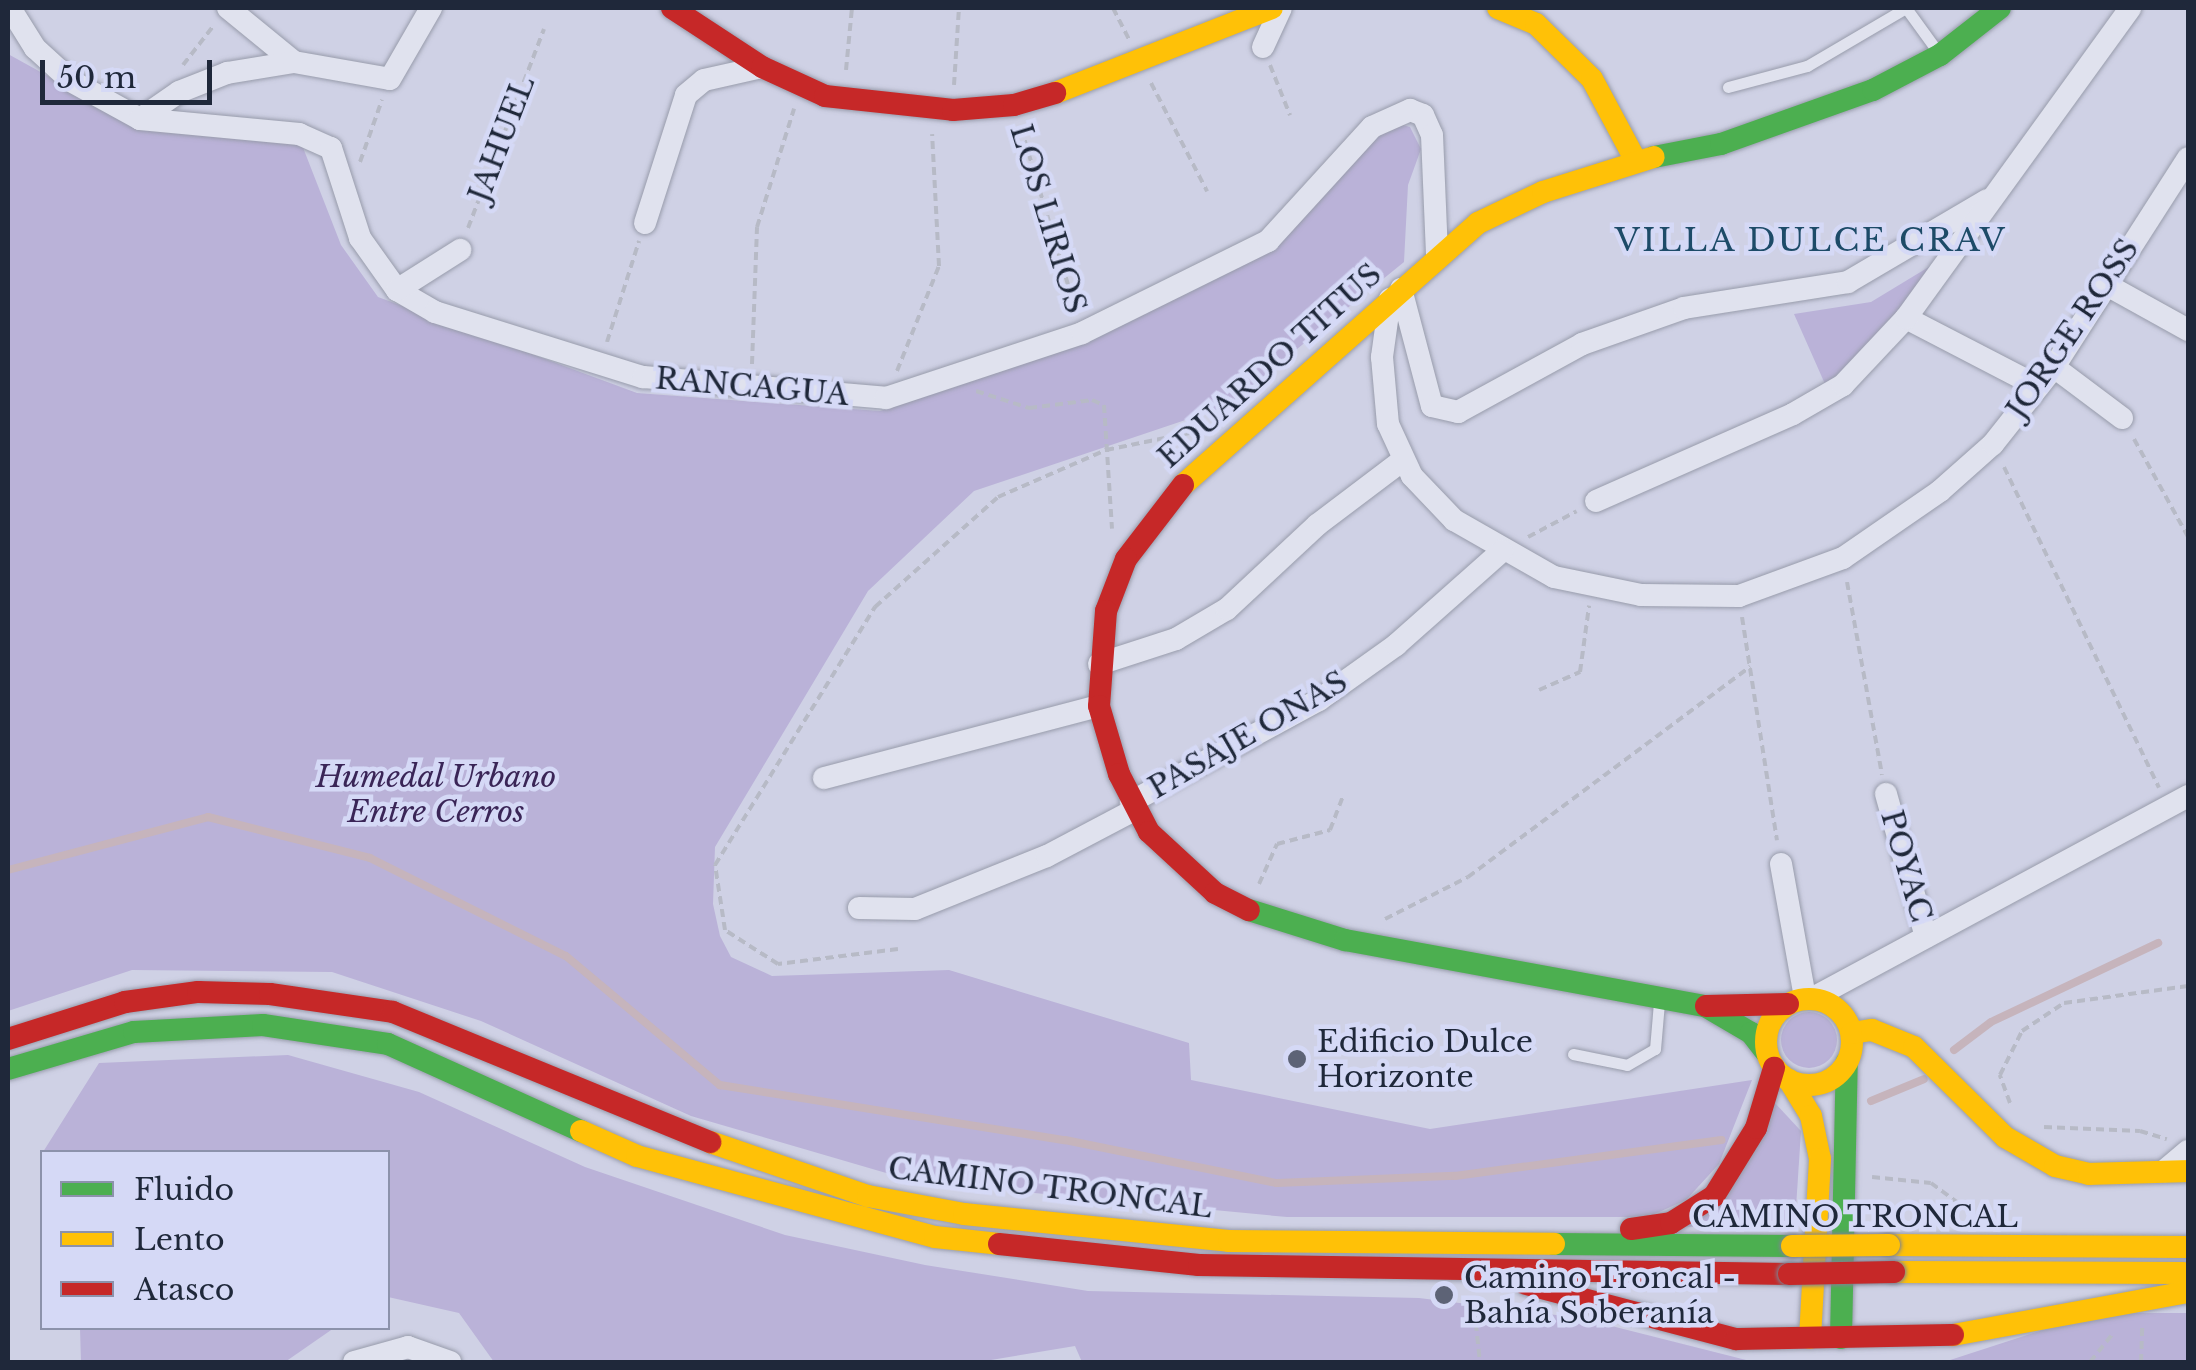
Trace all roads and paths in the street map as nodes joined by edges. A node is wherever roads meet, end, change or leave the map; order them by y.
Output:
1 (10, 8) edge
2 (228, 8) edge
3 (431, 8) edge
4 (672, 8) edge
5 (852, 8) edge
6 (959, 8) edge
7 (1272, 8) edge
8 (1282, 8) edge
9 (1498, 8) edge
10 (2000, 8) edge
11 (2130, 8) edge
12 (544, 29) dead end
13 (1262, 47) joint
14 (1940, 56) junction
15 (294, 62) junction
16 (1140, 63) junction
17 (762, 67) junction
18 (390, 78) junction
19 (801, 86) junction
20 (1728, 87) dead end
21 (844, 100) junction
22 (1014, 105) junction
23 (942, 110) junction
24 (1290, 116) dead end
25 (140, 120) junction
26 (2188, 158) edge
27 (1636, 161) junction
28 (358, 168) dead end
29 (1207, 191) dead end
30 (1998, 193) junction
31 (645, 223) joint
32 (460, 250) joint
33 (1438, 255) junction
34 (2105, 284) junction
35 (397, 290) junction
36 (1396, 294) junction
37 (1906, 318) junction
38 (2188, 330) edge
39 (1082, 333) junction
40 (600, 366) junction
41 (2054, 367) junction
42 (2038, 386) junction
43 (750, 390) junction
44 (966, 390) dead end
45 (886, 398) junction
46 (2122, 418) joint
47 (1244, 426) junction
48 (1993, 444) junction
49 (1106, 450) junction
50 (1403, 460) junction
51 (1596, 501) joint
52 (2188, 537) edge
53 (1502, 551) junction
54 (1843, 558) junction
55 (1126, 559) junction
56 (1592, 586) junction
57 (1738, 596) junction
58 (1099, 664) junction
59 (1750, 667) junction
60 (1539, 690) dead end
61 (1100, 706) junction
62 (824, 778) dead end
63 (1886, 794) joint
64 (1343, 796) dead end
65 (2179, 802) edge
66 (1134, 806) junction
67 (1781, 864) joint
68 (859, 908) dead end
69 (1248, 911) junction
70 (1380, 922) dead end
71 (1926, 937) junction
72 (898, 949) dead end
73 (1862, 970) junction
74 (2188, 986) edge
75 (1660, 998) junction
76 (1802, 1000) junction
77 (1705, 1006) junction
78 (1835, 1007) junction
79 (1852, 1033) junction
80 (8, 1039) edge
81 (1574, 1054) dead end
82 (1847, 1062) junction
83 (1776, 1067) junction
84 (8, 1069) edge
85 (1991, 1123) junction
86 (2030, 1126) dead end
87 (2180, 1146) edge
88 (2188, 1171) edge
89 (2164, 1172) junction
90 (1858, 1175) dead end
91 (1987, 1222) dead end
92 (1393, 1243) junction
93 (2188, 1248) edge
94 (1470, 1272) junction
95 (2188, 1273) edge
96 (2188, 1292) edge
97 (1951, 1335) junction
98 (1810, 1338) junction
99 (1841, 1338) junction
100 (1736, 1339) junction
101 (354, 1362) edge
102 (450, 1362) edge
103 (1480, 1362) edge
104 (1770, 1362) edge
105 (1810, 1362) edge
106 (1841, 1362) edge
107 (1881, 1362) edge

1 - 25 street, RANCAGUA
2 - 15 street
3 - 18 street
4 - 17 main road
5 - 21 path
6 - 23 path
7 - 16 main road
8 - 13 street
9 - 27 main road
10 - 14 main road, EDUARDO TITUS
11 - 30 street
12 - 32 path, JAHUEL
13 - 24 path
14 - 20 lane
14 - 27 main road, EDUARDO TITUS
15 - 18 street
15 - 25 street
16 - 22 main road
16 - 29 path
17 - 19 main road
17 - 31 street
18 - 28 path
19 - 21 main road
19 - 43 path
21 - 23 main road
22 - 23 main road
22 - 39 path, LOS LIRIOS
23 - 45 path
25 - 35 street, RANCAGUA
26 - 34 street, JORGE ROSS
27 - 33 main road, EDUARDO TITUS
30 - 36 street
30 - 37 street
31 - 40 path
32 - 35 street
33 - 36 main road, EDUARDO TITUS
33 - 39 street, RANCAGUA
34 - 38 street
34 - 41 street, JORGE ROSS
35 - 40 street, RANCAGUA
36 - 47 main road, EDUARDO TITUS
36 - 50 street, JORGE ROSS
37 - 42 street
37 - 51 street
39 - 45 street, RANCAGUA
40 - 43 street, RANCAGUA
41 - 42 street, JORGE ROSS
41 - 46 street
42 - 48 street, JORGE ROSS
43 - 45 street, RANCAGUA
44 - 49 path
46 - 52 path
47 - 49 path
47 - 55 main road, EDUARDO TITUS
48 - 54 street, JORGE ROSS
48 - 65 path
49 - 55 path
49 - 72 path
50 - 53 street, JORGE ROSS
50 - 58 street
51 - 53 path
53 - 56 street, JORGE ROSS
53 - 66 street, PASAJE ONAS
54 - 57 street, JORGE ROSS
54 - 63 path
55 - 58 main road, EDUARDO TITUS
56 - 57 street, JORGE ROSS
56 - 60 path
57 - 59 path
58 - 61 main road, EDUARDO TITUS
59 - 67 path
59 - 70 path
61 - 62 street
61 - 66 main road, EDUARDO TITUS
63 - 71 street, POYAC
64 - 69 path
65 - 71 street
66 - 68 street, PASAJE ONAS
66 - 69 main road, EDUARDO TITUS
67 - 76 street
69 - 75 main road, EDUARDO TITUS
71 - 73 street
73 - 76 street
73 - 78 street
74 - 85 path
75 - 77 main road, EDUARDO TITUS
75 - 81 lane
76 - 77 main road, EDUARDO TITUS
76 - 78 main road, EDUARDO TITUS
76 - 83 main road
77 - 83 main road, EDUARDO TITUS
78 - 79 main road
79 - 82 main road
79 - 85 main road
80 - 92 main road, CAMINO TRONCAL
82 - 83 main road
82 - 99 main road
83 - 92 main road
83 - 98 main road
84 - 94 main road, CAMINO TRONCAL
85 - 89 main road
86 - 87 path
87 - 89 street
88 - 89 main road
90 - 91 path
92 - 93 main road, CAMINO TRONCAL, bridge
94 - 95 main road, CAMINO TRONCAL, bridge
94 - 100 main road
94 - 103 path
96 - 97 main road
97 - 99 main road
97 - 107 main road
98 - 99 main road
98 - 100 main road
98 - 105 street
99 - 106 street
100 - 104 main road
101 - 102 street

